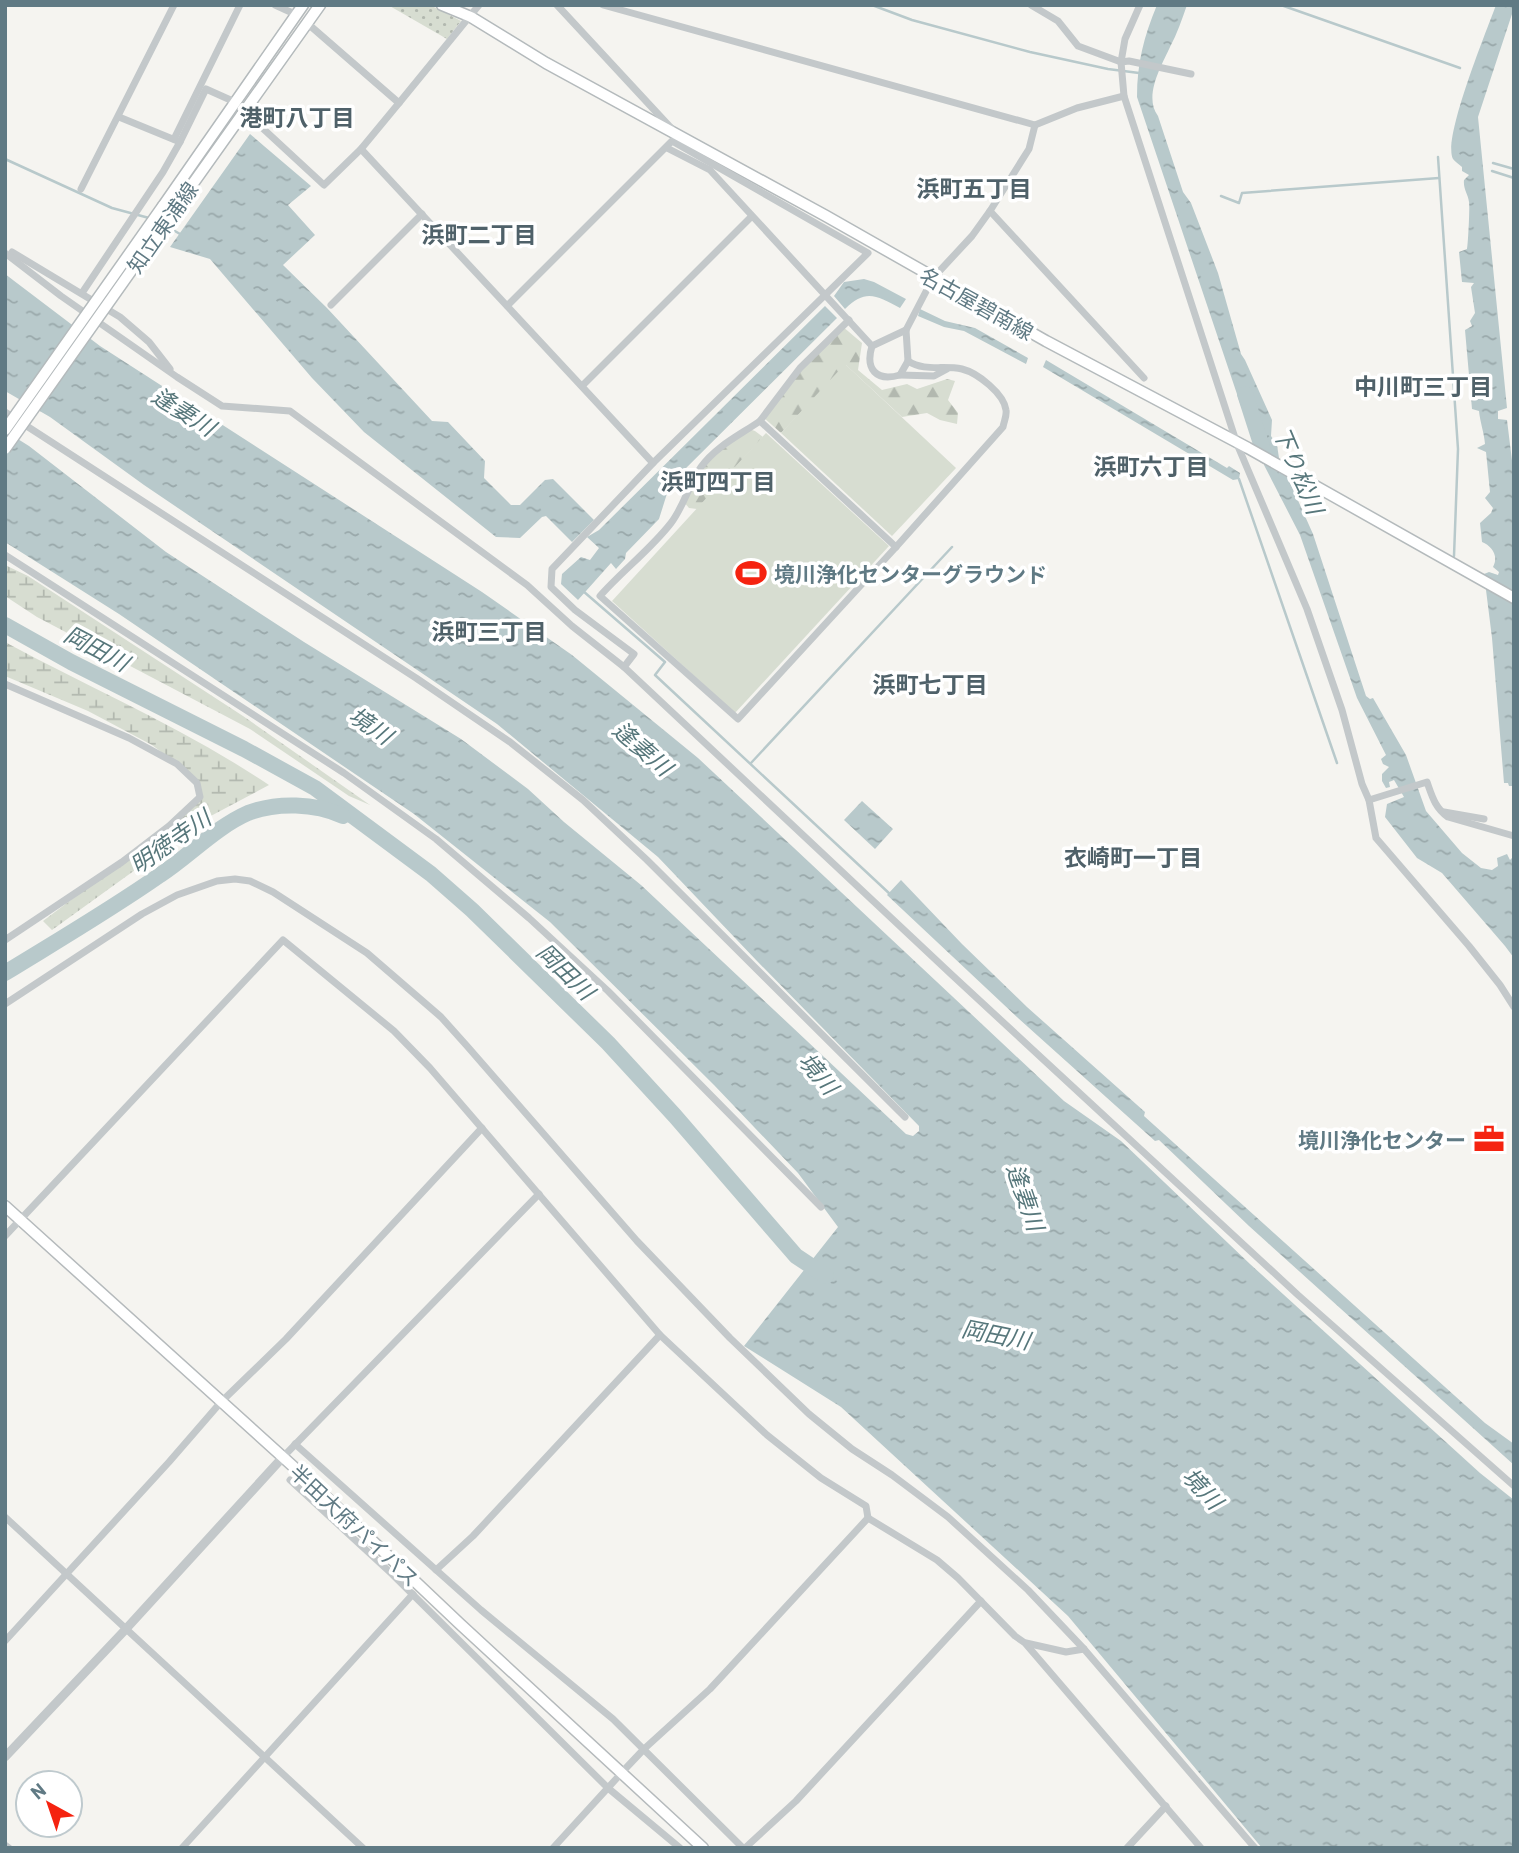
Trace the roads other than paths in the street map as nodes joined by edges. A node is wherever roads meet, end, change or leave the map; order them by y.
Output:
1 (174, 5) edge
2 (240, 5) edge
3 (275, 5) edge
4 (320, 5) edge
5 (442, 5) edge
6 (479, 5) edge
7 (557, 5) edge
8 (603, 5) edge
9 (1031, 5) edge
10 (1140, 5) edge
11 (300, 10) edge
12 (471, 17) junction
13 (307, 23) junction
14 (1124, 62) junction
15 (1191, 74) dead end
16 (1124, 96) junction
17 (235, 102) junction
18 (399, 103) junction
19 (244, 111) junction
20 (119, 117) junction
21 (1035, 125) junction
22 (674, 131) junction
23 (177, 141) junction
24 (667, 148) junction
25 (360, 149) junction
26 (81, 189) dead end
27 (167, 209) junction
28 (989, 211) junction
29 (422, 214) junction
30 (751, 217) junction
31 (5, 251) edge
32 (933, 278) junction
33 (82, 293) junction
34 (827, 295) junction
35 (331, 305) dead end
36 (507, 306) junction
37 (849, 320) junction
38 (906, 330) junction
39 (872, 346) junction
40 (908, 361) junction
41 (948, 368) junction
42 (900, 375) junction
43 (177, 377) junction
44 (1144, 378) dead end
45 (582, 386) junction
46 (5, 412) edge
47 (760, 421) junction
48 (5, 430) edge
49 (1243, 446) junction
50 (5, 449) edge
51 (653, 463) junction
52 (896, 547) junction
53 (5, 555) edge
54 (1514, 598) edge
55 (624, 667) junction
56 (5, 684) edge
57 (1372, 799) junction
58 (1440, 811) junction
59 (1484, 818) dead end
60 (1514, 836) edge
61 (5, 940) edge
62 (5, 1004) edge
63 (1514, 1007) edge
64 (905, 1117) dead end
65 (482, 1128) junction
66 (539, 1194) junction
67 (5, 1206) edge
68 (821, 1207) dead end
69 (20, 1219) junction
70 (5, 1236) edge
71 (660, 1335) junction
72 (221, 1402) junction
73 (295, 1444) junction
74 (283, 1457) junction
75 (290, 1480) dead end
76 (1514, 1486) edge
77 (5, 1517) edge
78 (868, 1518) junction
79 (436, 1570) junction
80 (65, 1574) junction
81 (413, 1594) junction
82 (981, 1601) junction
83 (125, 1630) junction
84 (5, 1641) edge
85 (1025, 1643) junction
86 (1084, 1649) junction
87 (644, 1749) junction
88 (265, 1756) junction
89 (5, 1757) edge
90 (626, 1768) dead end
91 (617, 1778) dead end
92 (608, 1788) junction
93 (1166, 1806) junction
94 (182, 1848) edge
95 (363, 1848) edge
96 (553, 1848) edge
97 (680, 1848) edge
98 (703, 1848) edge
99 (744, 1848) edge
100 (1127, 1848) edge
101 (1201, 1848) edge
102 (1255, 1848) edge

1 - 20 street
2 - 23 street
3 - 11 street
4 - 13 main road, 知立東浦線
5 - 12 main road, 名古屋碧南線
6 - 12 street
7 - 22 street
8 - 21 street
9 - 14 street
10 - 14 street
11 - 17 main road, 知立東浦線
12 - 18 street
12 - 22 main road, 名古屋碧南線
13 - 18 street
13 - 19 main road, 知立東浦線
14 - 15 street
14 - 16 street
16 - 21 street
16 - 49 street
17 - 23 street
17 - 27 main road, 知立東浦線
18 - 25 street
19 - 25 street
19 - 27 main road, 知立東浦線
20 - 23 street
20 - 26 street
21 - 28 street
22 - 32 main road, 名古屋碧南線
23 - 33 street
24 - 30 street
24 - 34 street
24 - 36 street
25 - 29 street
27 - 48 main road, 知立東浦線, bridge
27 - 50 main road, 知立東浦線, bridge
28 - 32 street
28 - 44 street
29 - 35 street
29 - 36 street
30 - 34 street
30 - 45 street
31 - 33 street
31 - 43 street
32 - 38 street
32 - 49 main road, 名古屋碧南線
33 - 43 street
34 - 37 street
34 - 51 street
36 - 45 street
37 - 39 street
37 - 47 street
38 - 39 street
38 - 40 street
39 - 42 street
40 - 41 street
40 - 42 street
41 - 42 street
41 - 52 street
43 - 55 street
45 - 51 street
46 - 64 street
47 - 52 street
47 - 52 street
49 - 54 main road, 名古屋碧南線
49 - 57 street
51 - 55 street
53 - 68 street
55 - 76 street
56 - 61 street
57 - 58 street
57 - 63 street
58 - 59 street
58 - 60 street
62 - 86 street
65 - 66 street
65 - 69 street
65 - 72 street
66 - 71 street
66 - 73 street
67 - 69 main road, 半田大府パイパス
69 - 70 street
69 - 72 main road, 半田大府パイパス
71 - 78 street
71 - 79 street
72 - 74 main road, 半田大府パイパス
72 - 80 street
73 - 74 street
73 - 79 street
74 - 83 street
74 - 98 main road, 半田大府パイパス
75 - 81 street
77 - 80 street
78 - 82 street
78 - 87 street
79 - 87 street
80 - 83 street
80 - 84 street
81 - 88 street
81 - 92 street
82 - 85 street
82 - 99 street
83 - 88 street
83 - 89 street
85 - 86 street
85 - 93 street
86 - 102 street
87 - 90 street
87 - 99 street
88 - 94 street
88 - 95 street
91 - 92 street
92 - 96 street
92 - 97 street
93 - 100 street
93 - 101 street

